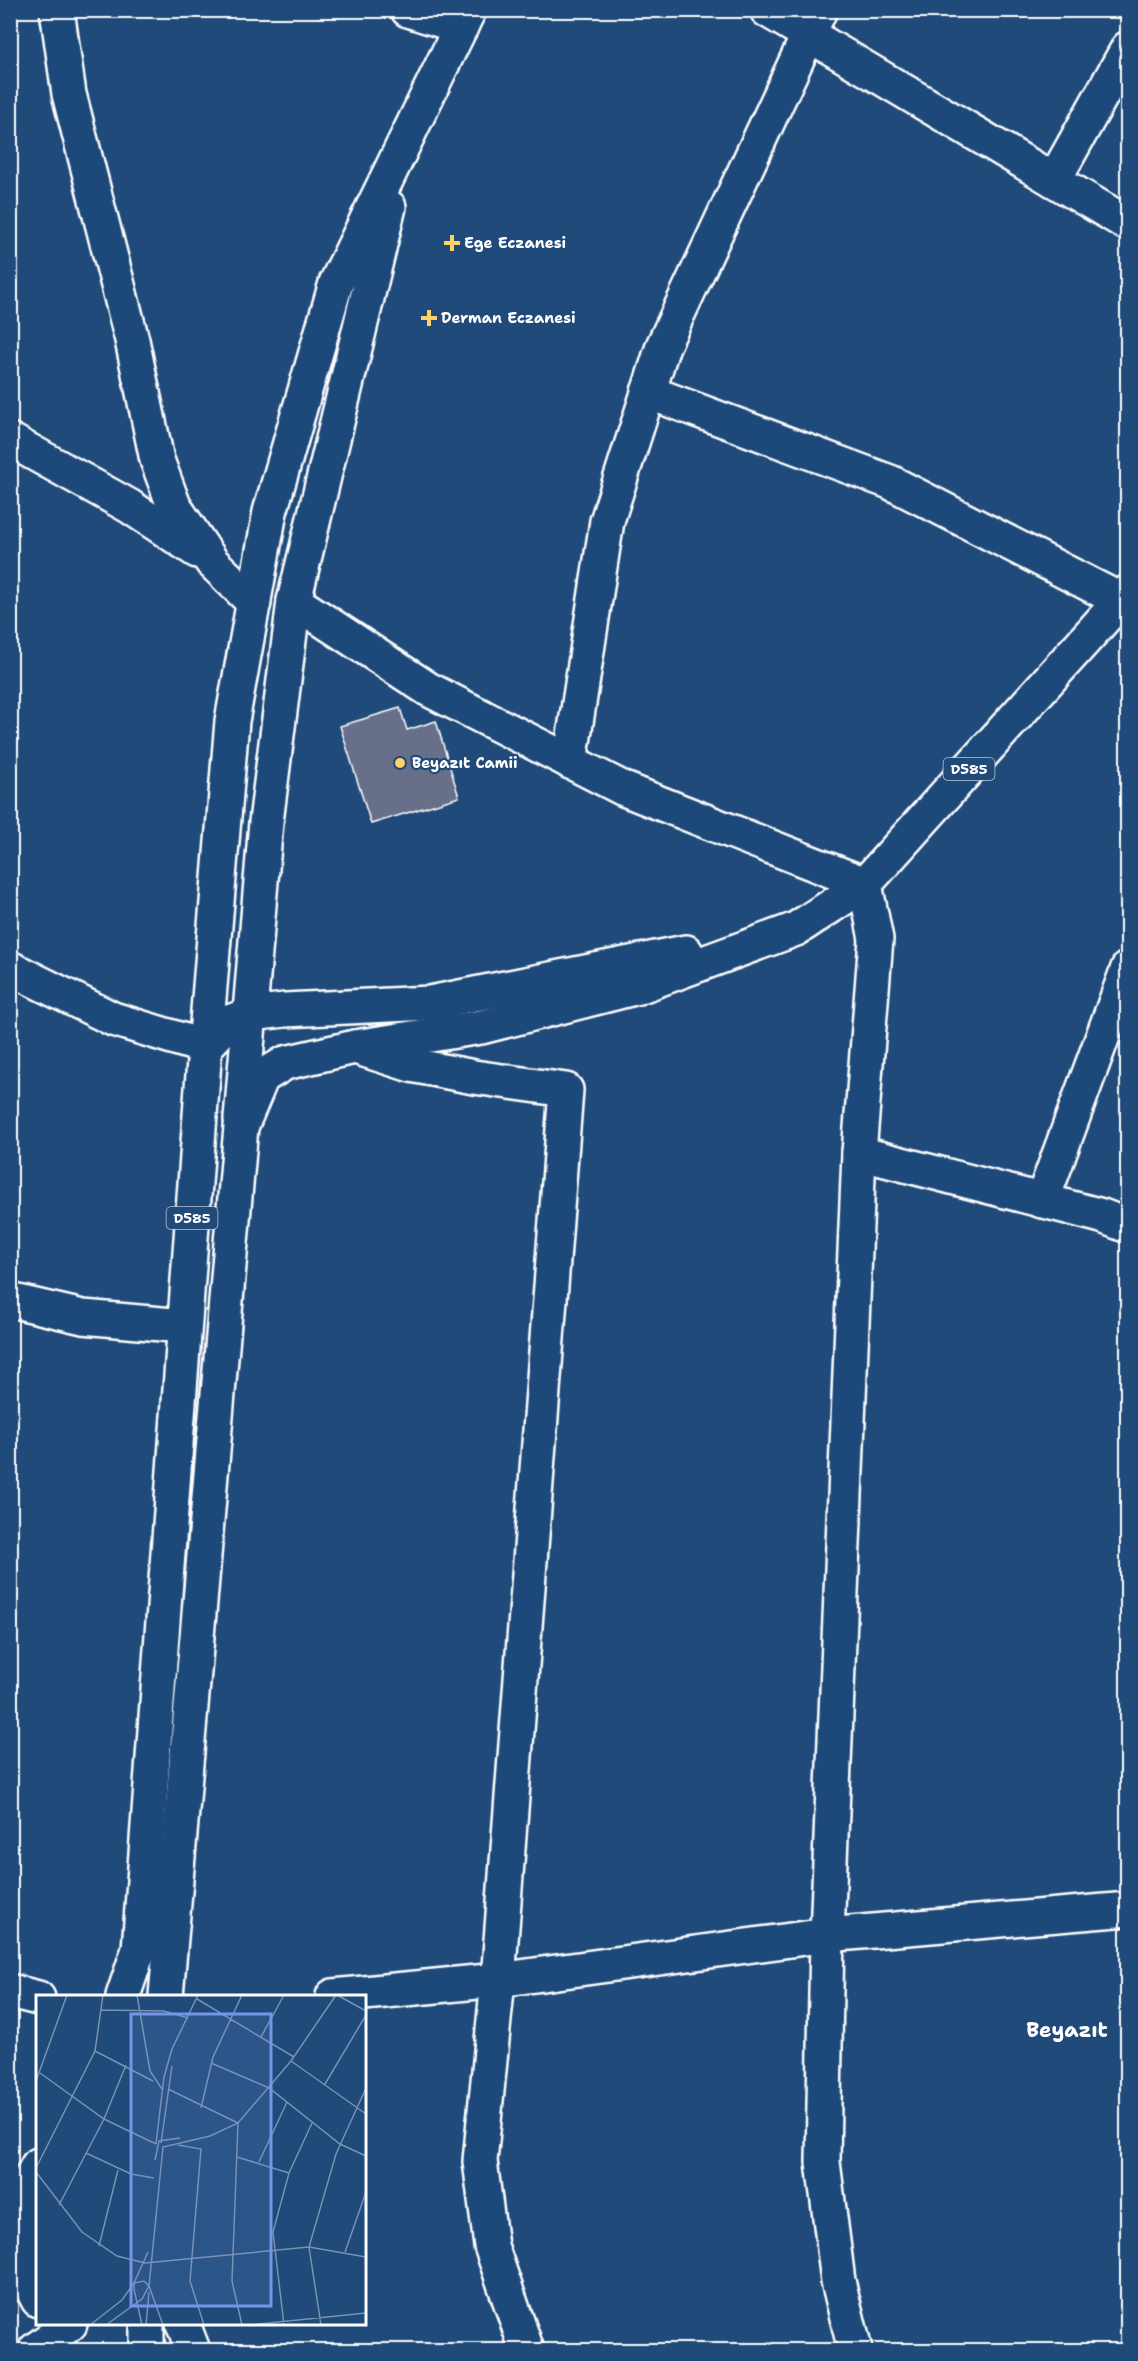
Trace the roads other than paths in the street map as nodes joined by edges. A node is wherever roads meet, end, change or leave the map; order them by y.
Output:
1 (57, 10) edge
2 (408, 10) edge
3 (767, 10) edge
4 (465, 19) edge
5 (814, 23) edge
6 (1128, 48) edge
7 (404, 147) junction
8 (1054, 180) junction
9 (1128, 224) edge
10 (648, 392) junction
11 (10, 440) edge
12 (212, 562) junction
13 (1126, 598) edge
14 (294, 602) junction
15 (254, 603) junction
16 (570, 762) junction
17 (865, 884) junction
18 (796, 929) junction
19 (10, 968) edge
20 (1128, 968) edge
21 (251, 1014) junction
22 (204, 1047) junction
23 (356, 1047) junction
24 (241, 1127) junction
25 (859, 1152) junction
26 (1042, 1201) junction
27 (1128, 1226) edge
28 (10, 1300) edge
29 (184, 1326) junction
30 (1128, 1908) edge
31 (827, 1935) junction
32 (498, 1980) junction
33 (10, 1991) edge
34 (123, 1995) edge
35 (166, 1995) edge
36 (343, 1995) edge
37 (36, 1998) edge
38 (29, 2181) edge
39 (36, 2296) edge
40 (147, 2325) edge
41 (183, 2325) edge
42 (147, 2350) edge
43 (164, 2350) edge
44 (183, 2350) edge
45 (193, 2350) edge
46 (526, 2350) edge
47 (855, 2350) edge

1 - 12 street
2 - 4 street
3 - 5 street
4 - 7 street
5 - 8 street
5 - 10 street
6 - 8 street
7 - 14 street
7 - 15 street
8 - 9 street
10 - 13 street
10 - 16 street
11 - 12 street
12 - 15 street
13 - 17 street, D585
14 - 16 street
14 - 21 street
15 - 22 street
16 - 17 street
17 - 18 street, D585
17 - 25 street
18 - 21 street, D585
18 - 23 street, D585
19 - 22 street
20 - 26 street
21 - 22 street, D585
21 - 24 street
22 - 29 street, D585
23 - 24 street, D585
23 - 32 street
24 - 35 street, D585
25 - 26 street
25 - 31 street
26 - 27 street
28 - 29 street
29 - 34 street, D585
30 - 31 street
31 - 32 street
31 - 47 street
32 - 36 street
32 - 46 street
33 - 37 street
38 - 39 street
40 - 42 street
41 - 45 street
43 - 44 street

